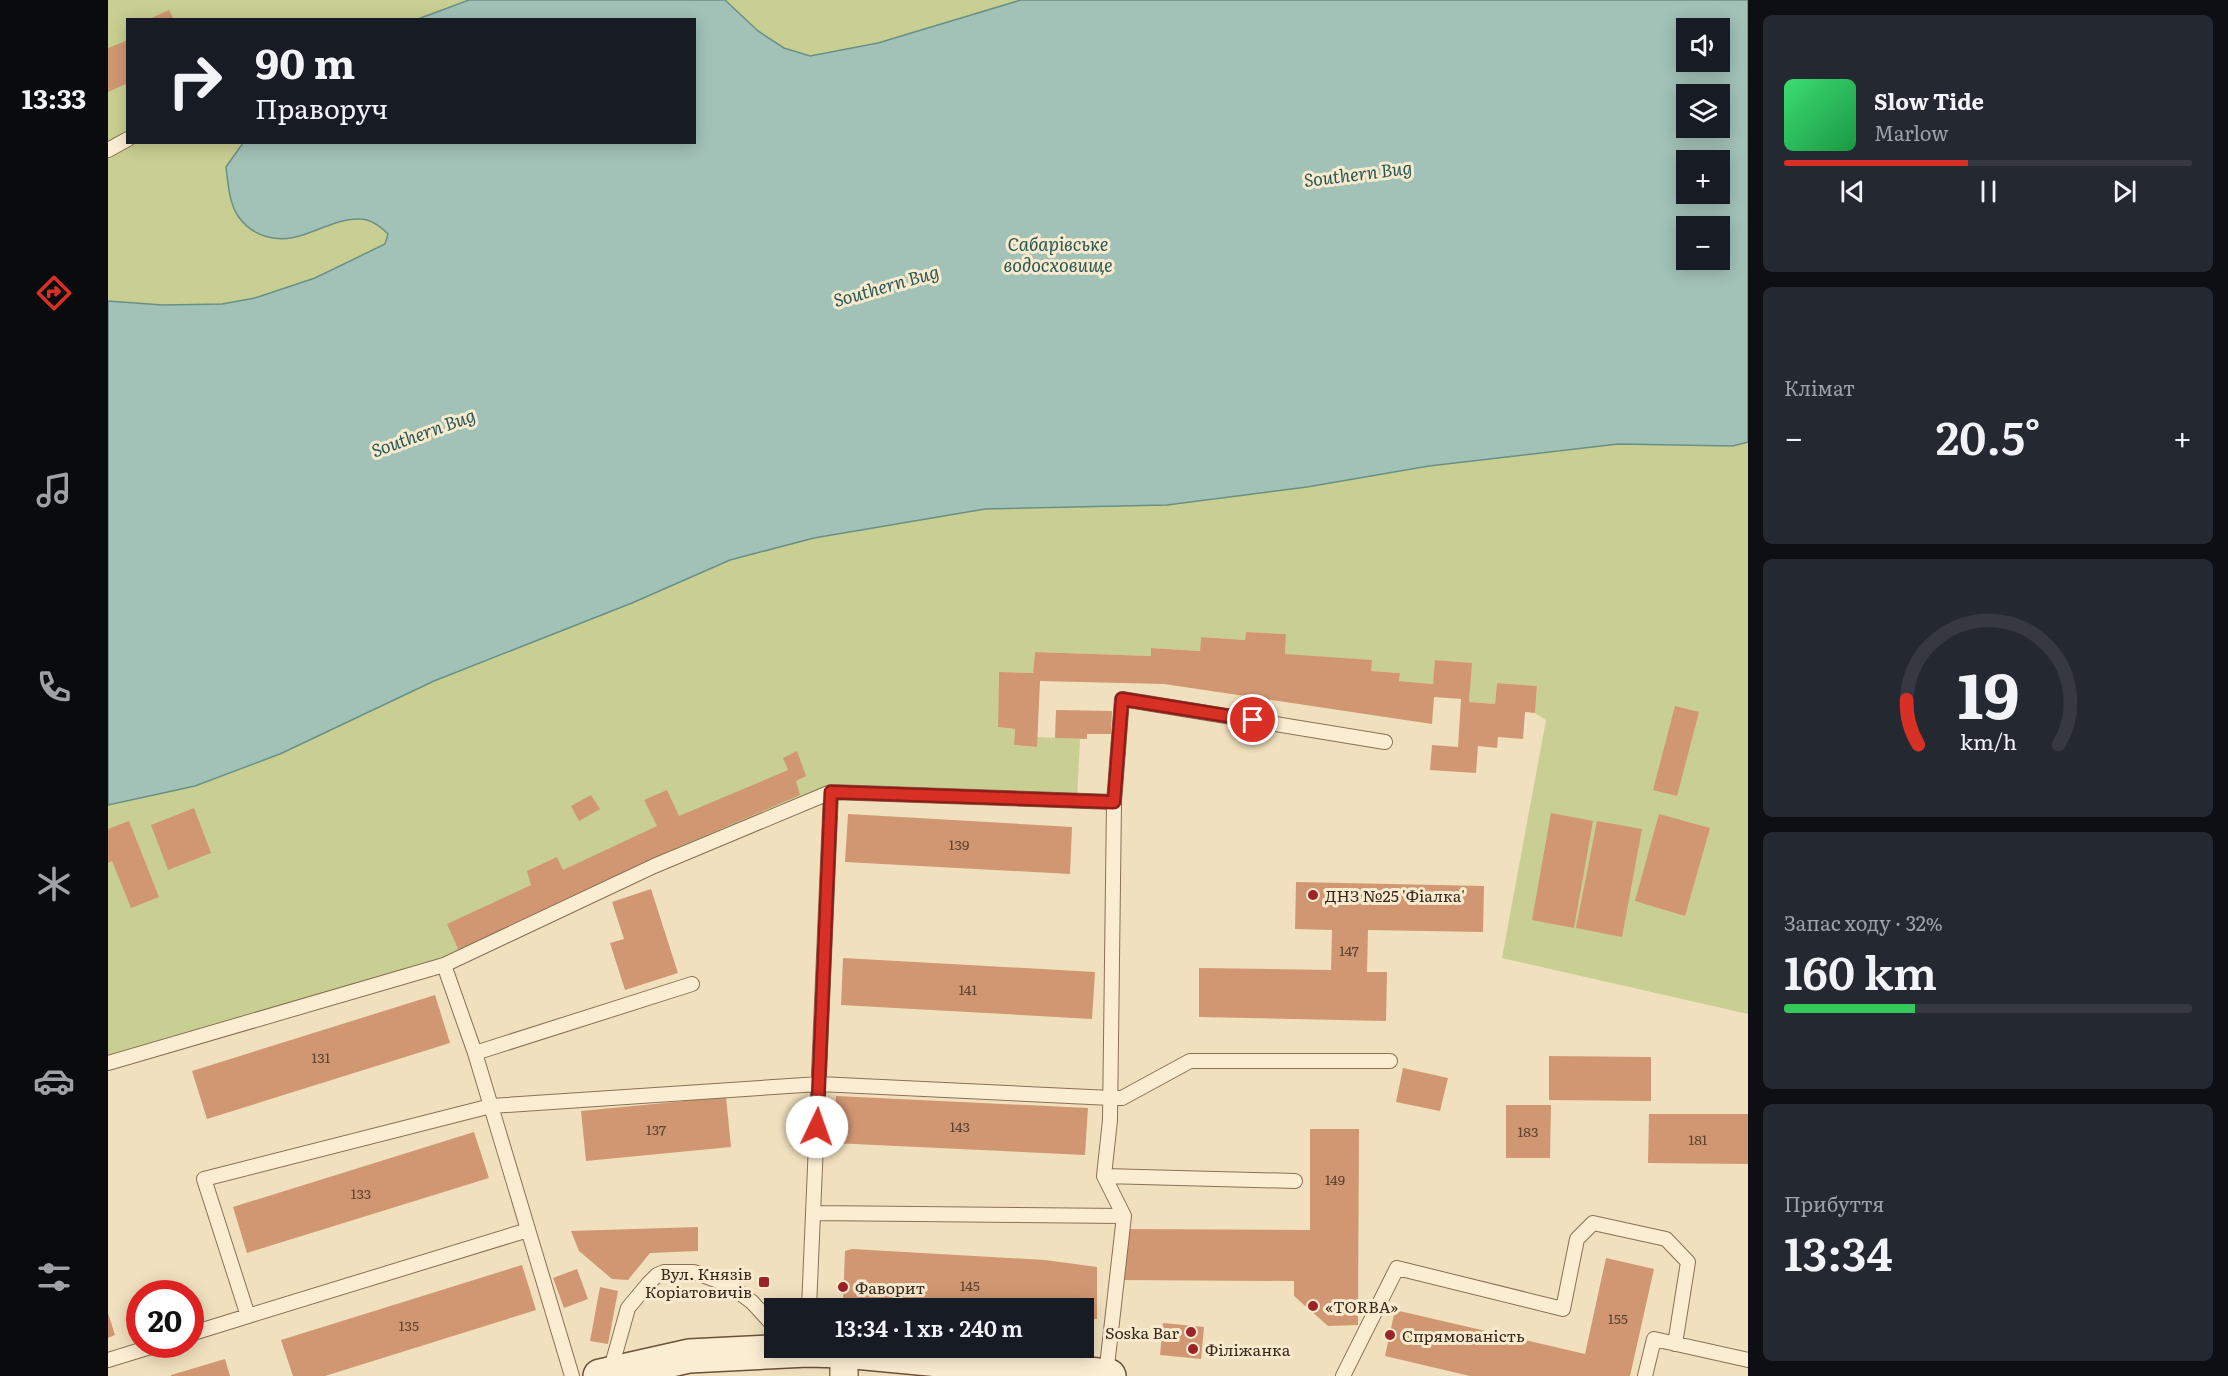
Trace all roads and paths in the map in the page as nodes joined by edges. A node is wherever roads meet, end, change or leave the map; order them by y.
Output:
1 (126, 140) edge
2 (108, 150) edge
3 (1385, 741) dead end
4 (831, 792) junction
5 (1114, 802) junction
6 (444, 965) junction
7 (692, 984) dead end
8 (475, 1053) junction
9 (1390, 1061) dead end
10 (108, 1063) edge
11 (819, 1084) junction
12 (1111, 1098) junction
13 (491, 1106) junction
14 (1104, 1176) junction
15 (1295, 1181) dead end
16 (813, 1213) junction
17 (1124, 1216) junction
18 (528, 1230) junction
19 (809, 1298) edge
20 (764, 1315) edge
21 (248, 1316) junction
22 (204, 1330) edge
23 (1675, 1344) junction
24 (764, 1351) edge
25 (126, 1354) edge
26 (828, 1358) edge
27 (108, 1360) edge
28 (1748, 1360) edge
29 (844, 1364) edge
30 (605, 1374) edge
31 (572, 1376) edge
32 (1108, 1376) edge
33 (1343, 1376) edge
34 (1645, 1376) edge

1 - 2 lane
3 - 5 lane
4 - 5 lane
4 - 6 lane
4 - 11 lane
5 - 12 lane
6 - 8 lane
6 - 10 lane
7 - 8 lane
8 - 13 lane
9 - 12 lane
11 - 12 lane
11 - 13 lane
11 - 16 lane
12 - 14 lane
13 - 18 lane
13 - 21 lane
14 - 15 lane
14 - 17 lane
16 - 17 lane
16 - 19 lane
17 - 32 lane
18 - 21 lane
18 - 31 lane
20 - 30 lane
21 - 22 lane
23 - 28 lane
23 - 33 lane
23 - 34 lane
24 - 30 main road
25 - 27 lane
26 - 29 main road
29 - 32 main road

